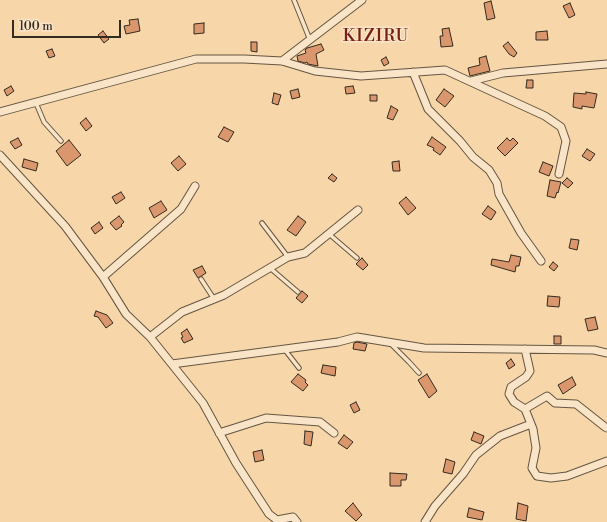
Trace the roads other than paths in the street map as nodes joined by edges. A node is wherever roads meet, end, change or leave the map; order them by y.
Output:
1 (294, 0) edge
2 (362, 0) edge
3 (310, 40) junction
4 (282, 61) junction
5 (607, 64) edge
6 (413, 72) junction
7 (471, 81) junction
8 (36, 103) junction
9 (0, 112) edge
10 (60, 141) dead end
11 (0, 155) edge
12 (559, 174) dead end
13 (195, 186) dead end
14 (358, 210) dead end
15 (262, 223) dead end
16 (329, 234) junction
17 (288, 257) junction
18 (357, 258) dead end
19 (541, 261) dead end
20 (270, 268) junction
21 (103, 277) junction
22 (202, 279) dead end
23 (298, 292) dead end
24 (214, 299) junction
25 (150, 337) junction
26 (389, 342) junction
27 (284, 349) junction
28 (525, 349) junction
29 (607, 353) edge
30 (172, 364) junction
31 (299, 368) dead end
32 (419, 373) dead end
33 (525, 409) junction
34 (531, 424) junction
35 (607, 428) edge
36 (219, 433) junction
37 (334, 433) dead end
38 (607, 461) edge
39 (298, 522) edge
40 (425, 522) edge

1 - 3 lane
2 - 3 street
3 - 4 street
4 - 6 street
4 - 8 street
5 - 7 street
6 - 7 street
6 - 19 street
7 - 12 street
8 - 9 street
8 - 10 lane
11 - 21 street
13 - 21 street
14 - 16 street
15 - 17 lane
16 - 17 street
16 - 18 lane
17 - 20 street
20 - 23 lane
20 - 24 street
21 - 25 street
22 - 24 lane
24 - 25 street
25 - 30 street
26 - 27 street
26 - 28 street
26 - 32 lane
27 - 30 street
27 - 31 lane
28 - 29 street
28 - 33 street
30 - 36 street
33 - 34 street
33 - 35 street
34 - 38 street
34 - 40 street
36 - 37 street
36 - 39 street

